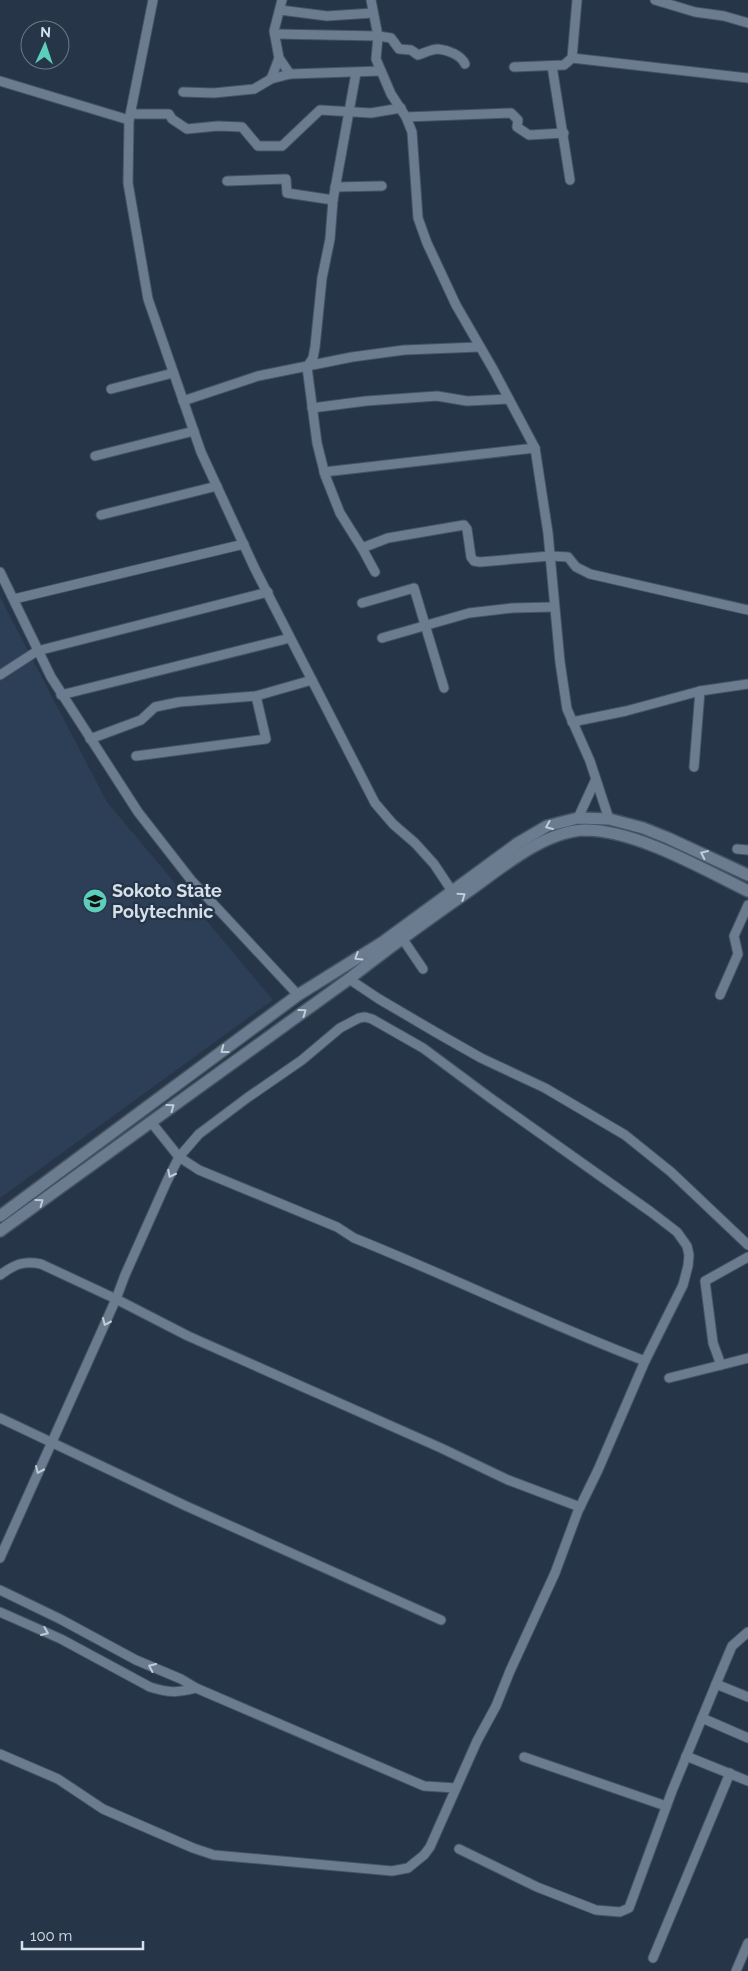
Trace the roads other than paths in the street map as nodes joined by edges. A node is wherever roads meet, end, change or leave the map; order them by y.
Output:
1 (153, 0) edge
2 (371, 0) edge
3 (576, 0) edge
4 (655, 0) edge
5 (281, 5) edge
6 (373, 13) junction
7 (748, 24) edge
8 (275, 34) junction
9 (378, 36) junction
10 (279, 58) junction
11 (572, 58) junction
12 (465, 64) dead end
13 (552, 66) junction
14 (514, 68) dead end
15 (381, 71) junction
16 (356, 73) junction
17 (290, 74) junction
18 (748, 78) edge
19 (271, 79) junction
20 (0, 81) edge
21 (183, 92) dead end
22 (401, 108) junction
23 (347, 112) junction
24 (130, 117) junction
25 (406, 117) junction
26 (564, 133) junction
27 (570, 180) dead end
28 (227, 181) dead end
29 (335, 186) junction
30 (382, 186) dead end
31 (332, 200) junction
32 (479, 347) junction
33 (307, 367) junction
34 (173, 373) junction
35 (111, 389) dead end
36 (509, 399) junction
37 (183, 402) junction
38 (312, 408) junction
39 (194, 431) junction
40 (535, 448) junction
41 (96, 456) dead end
42 (324, 472) junction
43 (217, 486) junction
44 (101, 515) dead end
45 (244, 544) junction
46 (362, 548) junction
47 (550, 556) junction
48 (0, 572) edge
49 (375, 572) dead end
50 (268, 592) junction
51 (14, 599) junction
52 (362, 603) dead end
53 (554, 607) junction
54 (748, 610) edge
55 (424, 626) junction
56 (290, 638) junction
57 (382, 638) dead end
58 (37, 651) junction
59 (0, 675) edge
60 (312, 680) junction
61 (748, 684) edge
62 (444, 688) dead end
63 (700, 691) junction
64 (61, 695) junction
65 (256, 696) junction
66 (572, 722) junction
67 (90, 739) junction
68 (136, 756) dead end
69 (694, 767) dead end
70 (595, 781) junction
71 (578, 818) junction
72 (608, 819) junction
73 (738, 849) dead end
74 (748, 850) edge
75 (748, 874) edge
76 (452, 891) junction
77 (748, 891) edge
78 (748, 905) edge
79 (402, 938) junction
80 (424, 969) dead end
81 (349, 979) junction
82 (298, 995) junction
83 (720, 995) dead end
84 (151, 1122) junction
85 (179, 1157) junction
86 (0, 1216) edge
87 (0, 1231) edge
88 (748, 1245) edge
89 (748, 1257) edge
90 (0, 1275) edge
91 (116, 1299) junction
92 (748, 1358) edge
93 (645, 1361) junction
94 (721, 1364) junction
95 (669, 1378) dead end
96 (0, 1418) edge
97 (52, 1441) junction
98 (580, 1507) junction
99 (0, 1558) edge
100 (0, 1590) edge
101 (0, 1612) edge
102 (441, 1620) dead end
103 (748, 1632) edge
104 (716, 1684) junction
105 (196, 1688) junction
106 (748, 1697) edge
107 (702, 1718) junction
108 (748, 1738) edge
109 (0, 1754) edge
110 (686, 1756) junction
111 (524, 1757) dead end
112 (730, 1773) junction
113 (748, 1781) edge
114 (456, 1788) junction
115 (666, 1806) junction
116 (459, 1849) dead end
117 (748, 1943) edge
118 (653, 1958) dead end
119 (736, 1971) edge

1 - 24 street
2 - 6 street
3 - 11 street
4 - 7 street
5 - 6 street
5 - 8 street
6 - 9 street
8 - 9 street
8 - 10 street
9 - 12 street
9 - 15 street
10 - 17 street
10 - 19 street
11 - 13 street
11 - 18 street
13 - 14 street
13 - 26 street
15 - 16 street
15 - 22 street
16 - 17 street
16 - 23 street
17 - 19 street
19 - 21 street
20 - 24 street
22 - 23 street
22 - 25 street
23 - 24 street
23 - 29 street
24 - 34 street
25 - 26 street
25 - 32 street
26 - 27 street
28 - 31 street
29 - 30 street
29 - 31 street
31 - 33 street
32 - 33 street
32 - 36 street
33 - 37 street
33 - 38 street
34 - 35 street
34 - 37 street
36 - 38 street
36 - 40 street
37 - 39 street
38 - 42 street
39 - 41 street
39 - 43 street
40 - 42 street
40 - 47 street
42 - 46 street
43 - 44 street
43 - 45 street
45 - 50 street
45 - 51 street
46 - 47 street
46 - 49 street
47 - 53 street
47 - 54 street
48 - 51 street
50 - 56 street
50 - 58 street
51 - 58 street
52 - 55 street
53 - 55 street
53 - 66 street
55 - 57 street
55 - 62 street
56 - 60 street
56 - 64 street
58 - 59 street
58 - 64 street
60 - 65 street
60 - 76 street
61 - 63 street
63 - 66 street
63 - 69 street
64 - 67 street
65 - 67 street
65 - 68 street
66 - 70 street
67 - 82 street
70 - 71 street
70 - 72 street
71 - 72 street
71 -> 76 street
75 -> 72 street
73 - 74 street
76 -> 82 street
79 -> 77 street
78 - 83 street
79 - 80 street
79 - 81 street
84 -> 81 street
81 - 88 street
82 -> 86 street
84 - 85 street
87 -> 84 street
85 -> 91 street
85 - 93 street
85 - 93 street
89 - 94 street
90 - 91 street
91 -> 97 street
91 - 98 street
92 - 94 street
93 - 98 street
94 - 95 street
96 - 97 street
97 -> 99 street
97 - 102 street
98 - 114 street
105 -> 100 street
101 -> 105 street
103 - 104 street
104 - 106 street
104 - 107 street
105 - 114 street
107 - 108 street
107 - 110 street
109 - 114 street
110 - 112 street
110 - 115 street
111 - 115 street
112 - 113 street
112 - 118 street
115 - 116 street
117 - 119 street

